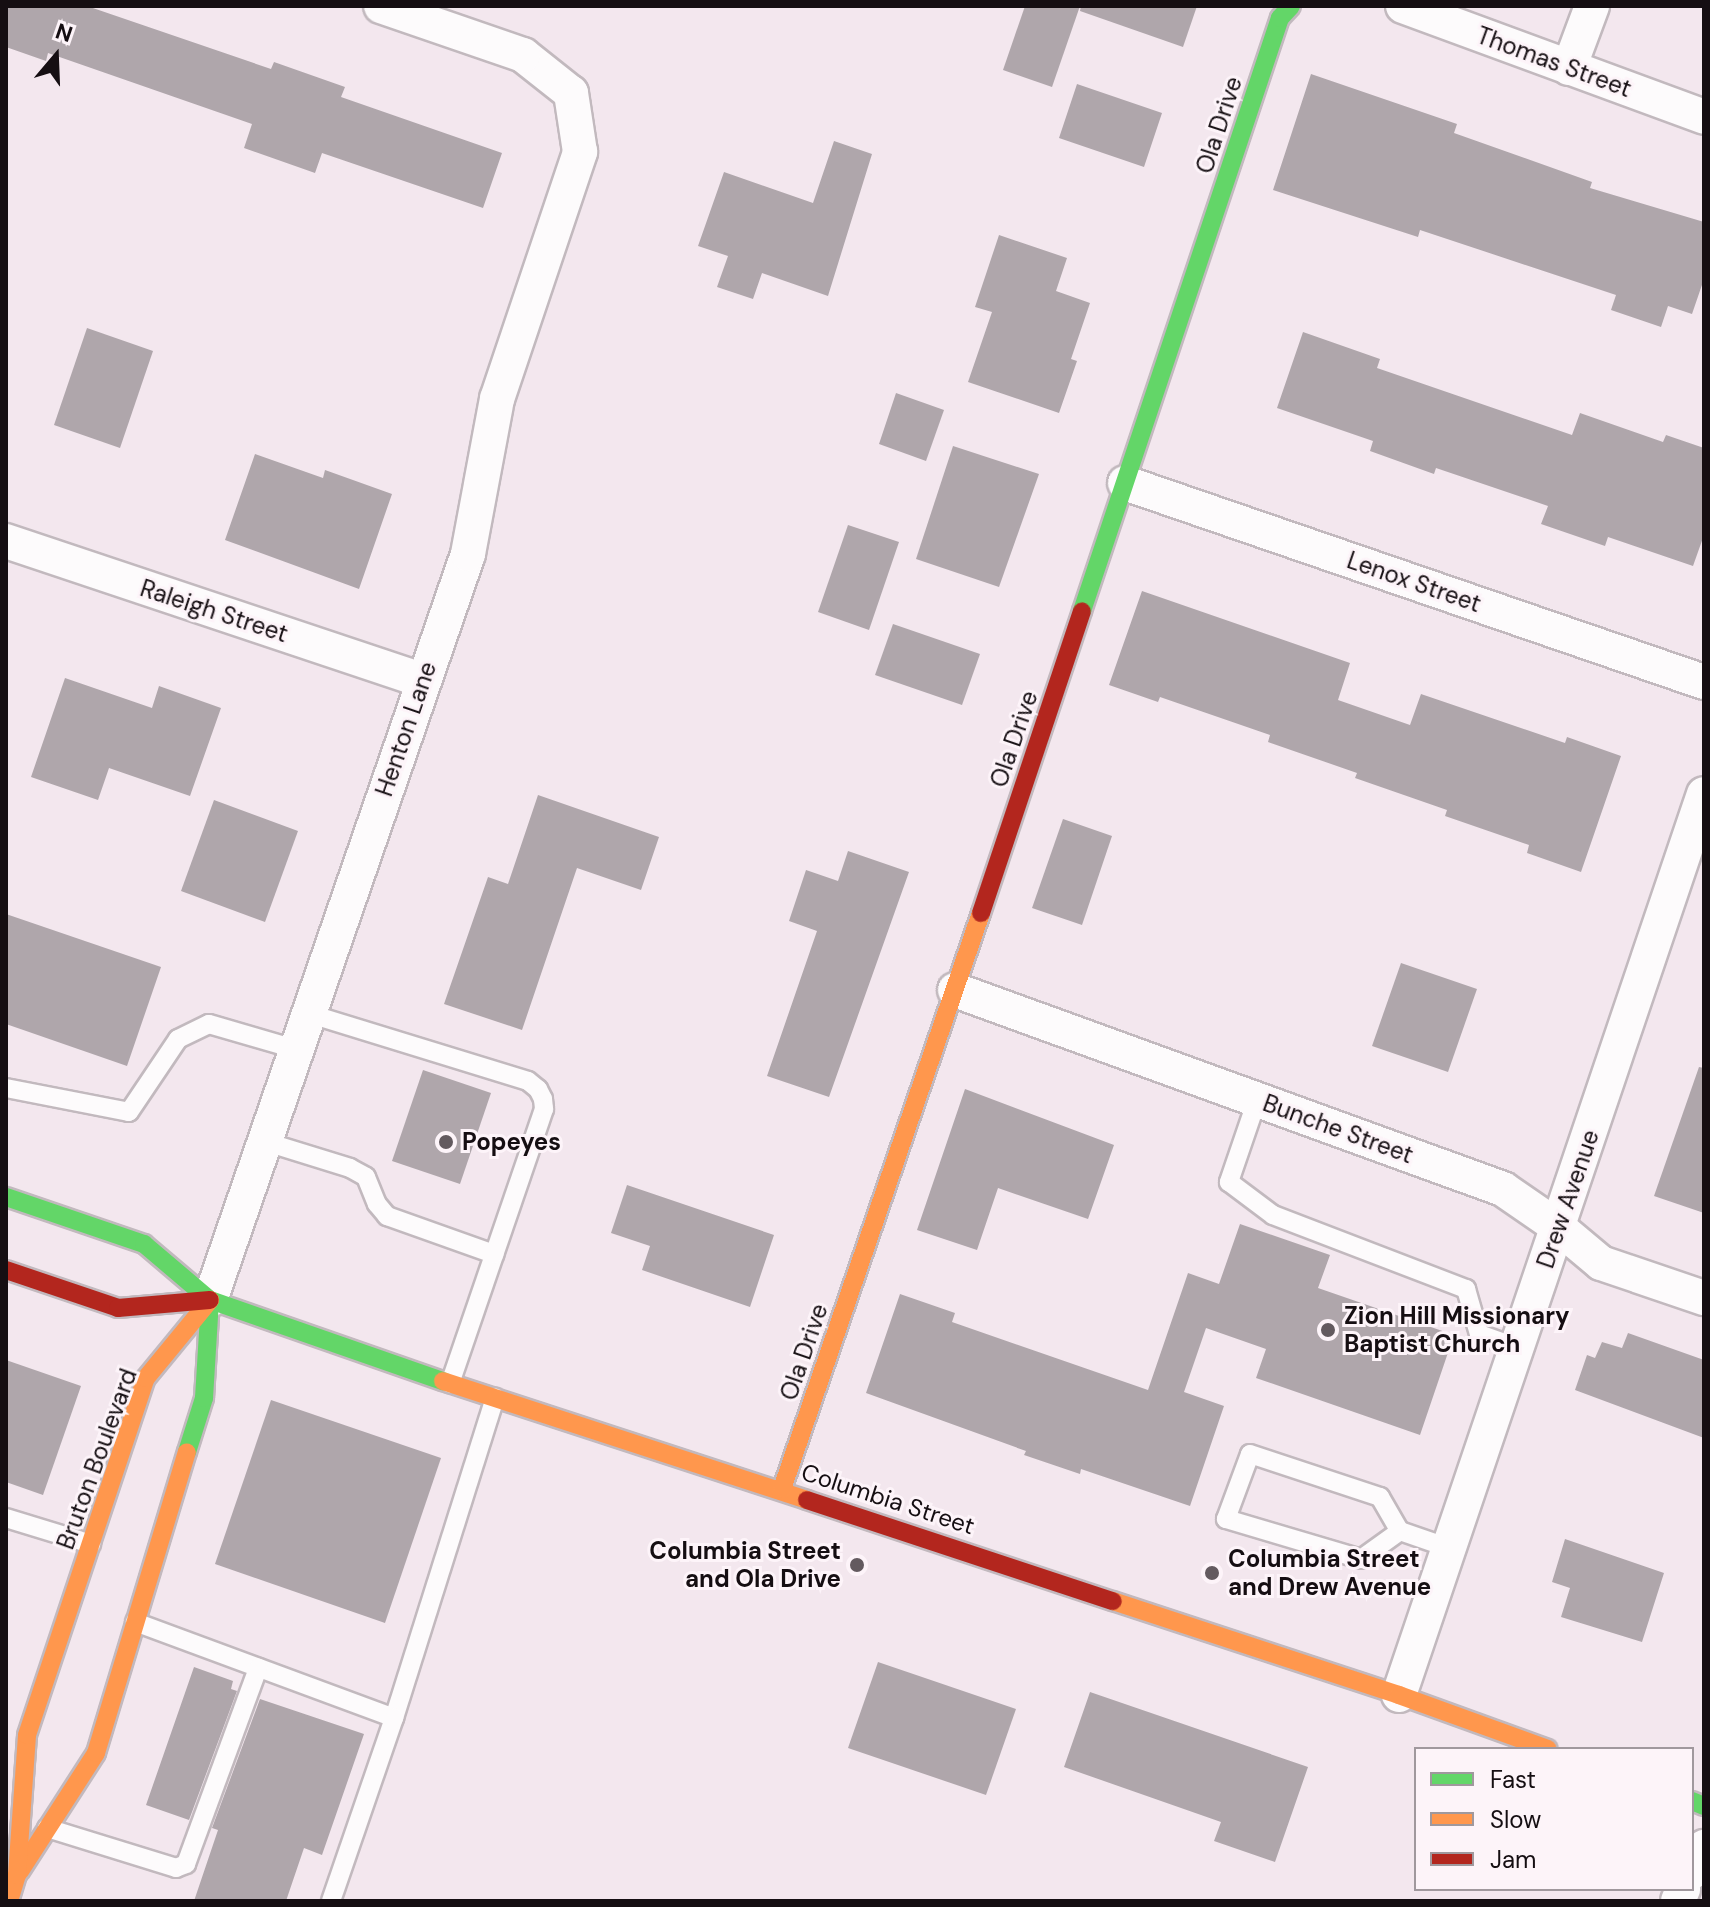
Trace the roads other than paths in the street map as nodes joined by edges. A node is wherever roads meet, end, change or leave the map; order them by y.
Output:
1 (381, 6) edge
2 (1291, 6) edge
3 (1403, 6) edge
4 (1592, 6) edge
5 (1569, 68) junction
6 (1704, 117) edge
7 (1125, 483) junction
8 (6, 541) edge
9 (422, 680) junction
10 (1704, 682) edge
11 (1704, 794) edge
12 (955, 990) junction
13 (307, 1013) junction
14 (295, 1049) junction
15 (6, 1088) edge
16 (1257, 1100) junction
17 (263, 1141) junction
18 (6, 1197) edge
19 (1558, 1227) junction
20 (494, 1254) junction
21 (6, 1270) edge
22 (1704, 1298) edge
23 (210, 1300) junction
24 (1518, 1348) junction
25 (450, 1383) junction
26 (495, 1398) junction
27 (782, 1489) junction
28 (6, 1518) edge
29 (1400, 1531) junction
30 (91, 1544) junction
31 (1449, 1548) junction
32 (135, 1622) junction
33 (258, 1668) junction
34 (1399, 1695) junction
35 (394, 1718) junction
36 (1542, 1747) edge
37 (47, 1828) junction
38 (1704, 1847) edge
39 (1694, 1868) edge
40 (10, 1882) edge
41 (331, 1901) edge

1 - 9 street, Henton Lane
2 - 7 street, Ola Drive
3 - 5 street, Thomas Street
4 - 5 street
5 - 6 street, Thomas Street
7 - 10 street, Lenox Street
7 - 12 street, Ola Drive
8 - 9 street, Raleigh Street
9 - 13 street, Henton Lane
11 - 19 street, Drew Avenue
12 - 16 street, Bunche Street
12 - 27 street, Ola Drive
13 - 14 street, Henton Lane
13 - 20 lane
14 - 15 lane
14 - 17 street, Henton Lane
16 - 19 street, Bunche Street
16 - 24 lane
17 - 20 lane
17 - 23 street, Henton Lane
18 - 23 street, Columbia Street
19 - 22 street, Bunche Street
19 - 24 street, Drew Avenue
20 - 25 lane
21 - 23 street, Columbia Street
23 - 25 street, Columbia Street
23 - 30 street, Bruton Boulevard
23 - 32 street, Bruton Boulevard
24 - 31 street, Drew Avenue
25 - 26 street, Columbia Street
26 - 27 street, Columbia Street
26 - 35 lane
27 - 34 street, Columbia Street
28 - 30 lane
29 - 29 lane
29 - 31 lane
30 - 40 street, Bruton Boulevard
31 - 34 street, Drew Avenue
32 - 33 lane
32 - 37 street, Bruton Boulevard
33 - 35 lane
33 - 37 lane
34 - 36 street, Columbia Street
35 - 41 lane
37 - 40 street, Bruton Boulevard
38 - 39 street

